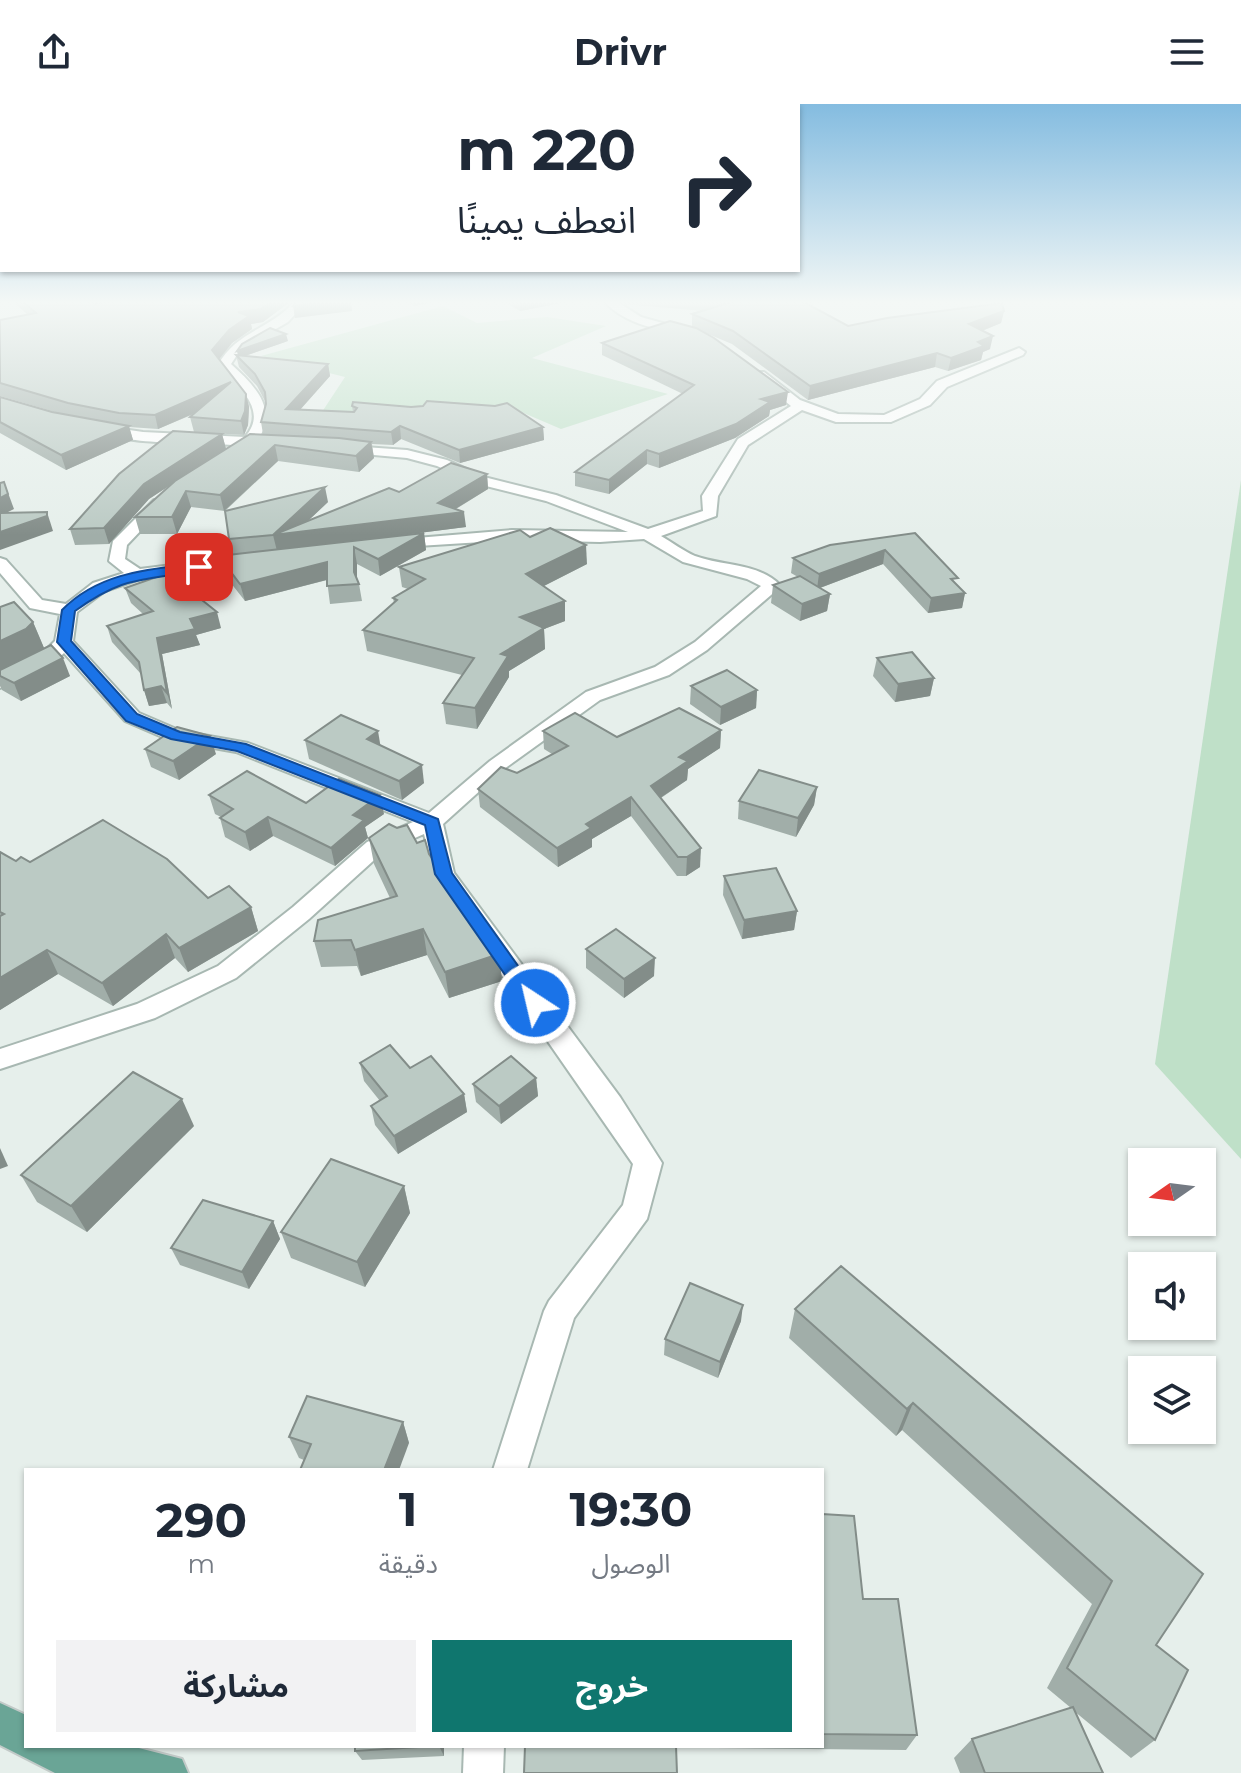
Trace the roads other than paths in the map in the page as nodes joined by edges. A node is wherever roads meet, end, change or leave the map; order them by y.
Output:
1 (238, 379) edge
2 (764, 379) edge
3 (954, 379) edge
4 (795, 403) junction
5 (90, 427) edge
6 (250, 442) junction
7 (292, 444) edge
8 (320, 446) edge
9 (225, 459) edge
10 (167, 497) edge
11 (650, 536) junction
12 (370, 548) edge
13 (262, 559) edge
14 (0, 563) edge
15 (137, 574) junction
16 (69, 610) junction
17 (64, 642) junction
18 (0, 682) edge
19 (432, 822) junction
20 (0, 1059) edge
21 (511, 1468) edge
22 (0, 1723) edge
23 (24, 1736) edge
24 (47, 1748) edge
25 (484, 1748) edge
26 (168, 1773) edge
27 (483, 1773) edge

1 - 6 street
2 - 4 street
3 - 4 street
4 - 11 street
5 - 6 street
6 - 7 street
6 - 9 street
8 - 11 street
10 - 15 street
11 - 12 street
11 - 19 street
13 - 15 street
14 - 16 street
15 - 16 street
16 - 17 street
17 - 18 street
17 - 19 street
19 - 20 street
19 - 21 street
22 - 23 main road
24 - 26 main road
25 - 27 street

